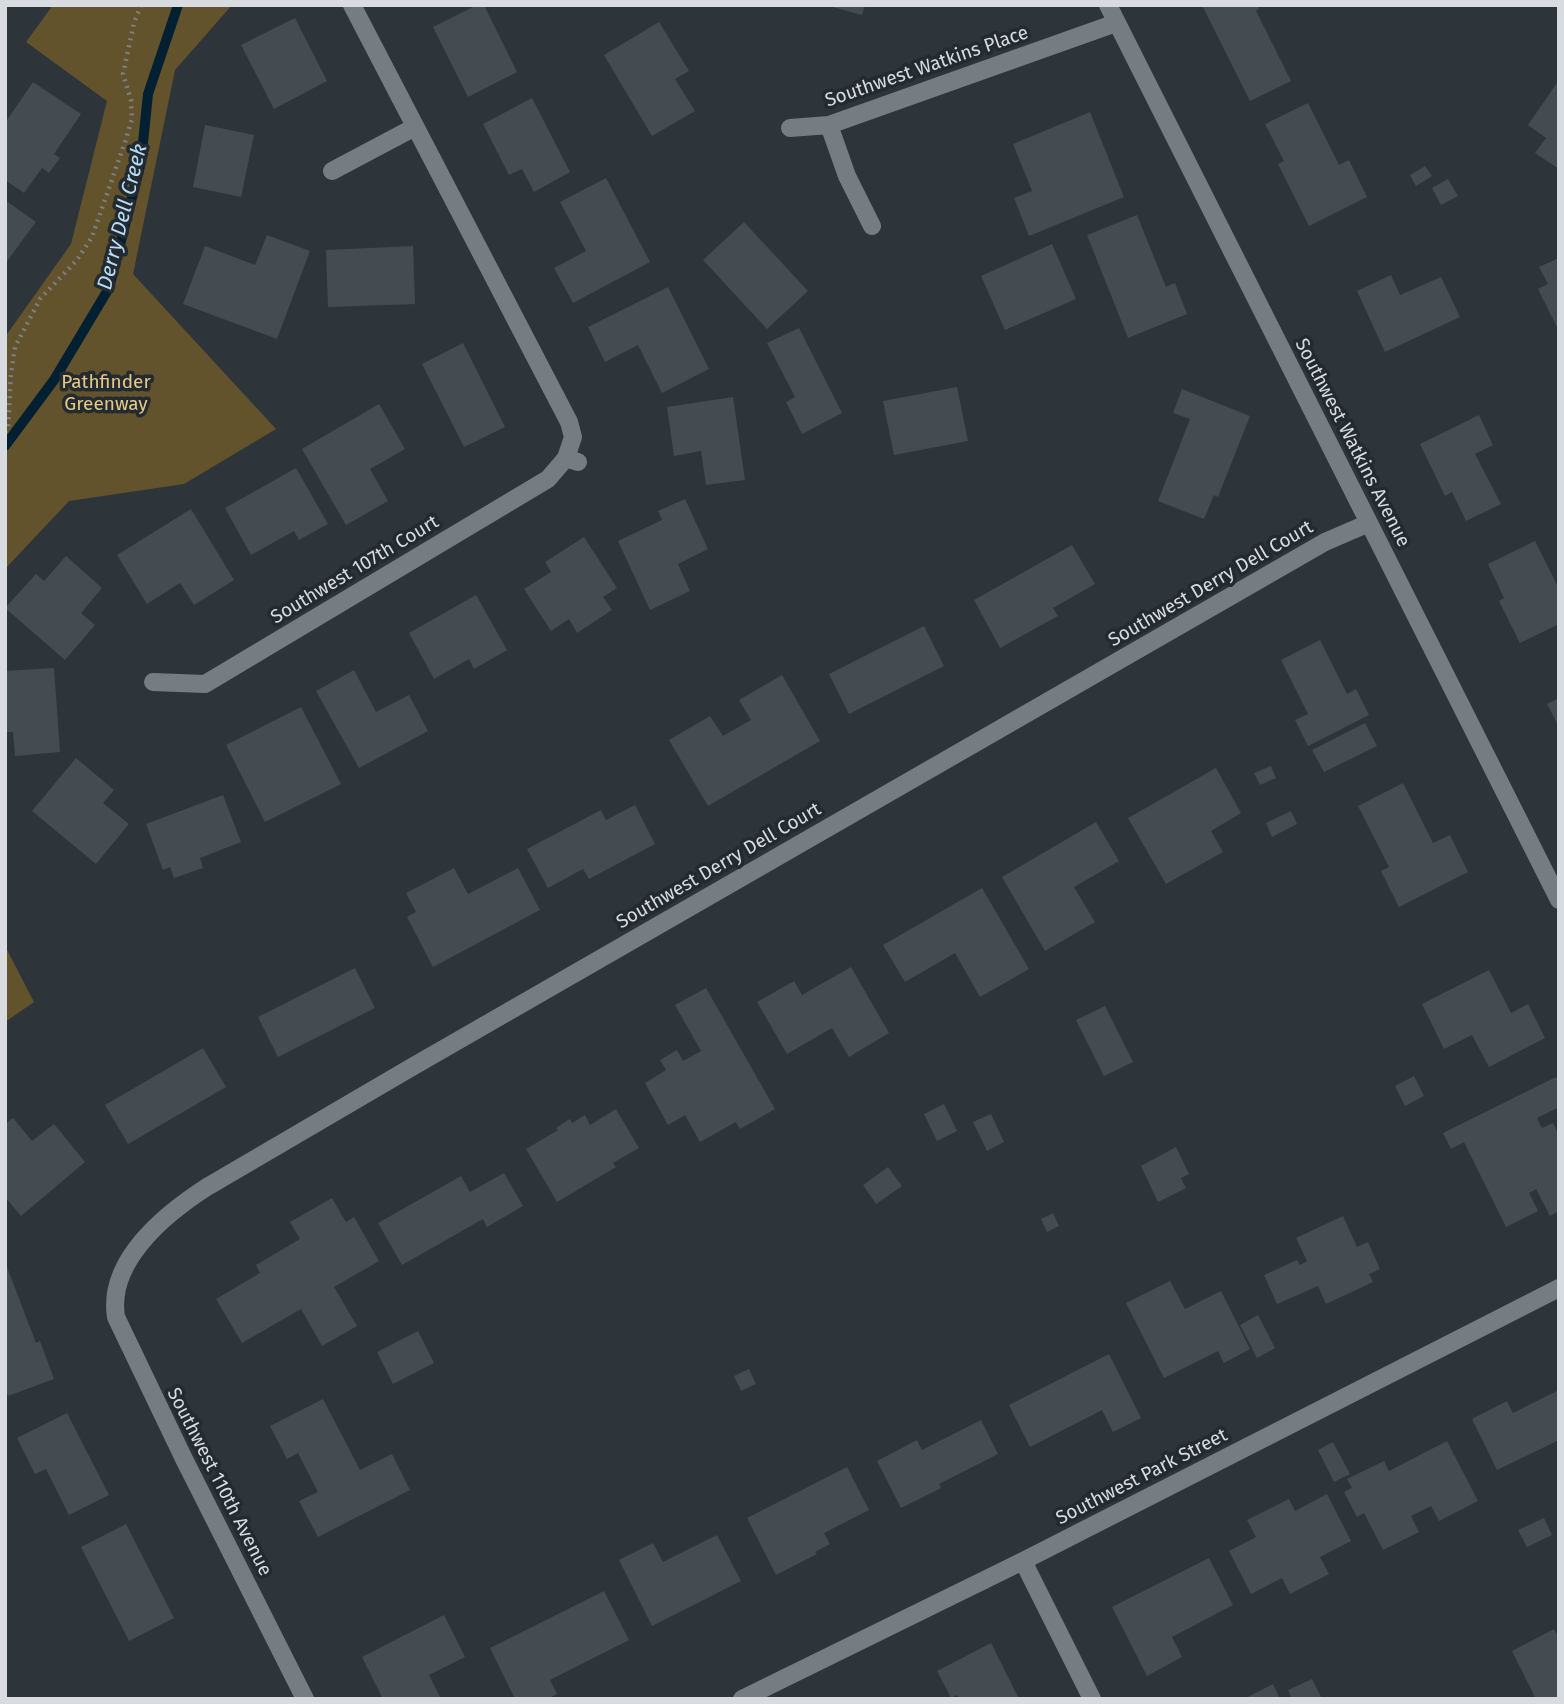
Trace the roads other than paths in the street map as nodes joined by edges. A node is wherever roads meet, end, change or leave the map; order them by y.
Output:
1 (352, 5) edge
2 (1108, 5) edge
3 (1116, 23) junction
4 (829, 125) junction
5 (415, 127) junction
6 (790, 128) dead end
7 (332, 171) dead end
8 (872, 226) dead end
9 (1368, 523) junction
10 (153, 682) dead end
11 (1559, 900) edge
12 (118, 1280) joint
13 (1559, 1288) edge
14 (1023, 1561) junction
15 (305, 1699) edge
16 (742, 1699) edge
17 (1092, 1699) edge

1 - 5 street, Southwest 107th Court
2 - 3 street, Southwest Watkins Avenue
3 - 4 street, Southwest Watkins Place
3 - 9 street, Southwest Watkins Avenue
4 - 6 street, Southwest Watkins Place
4 - 8 street
5 - 7 street
5 - 10 street, Southwest 107th Court
9 - 11 street, Southwest Watkins Avenue
9 - 12 street, Southwest Derry Dell Court
12 - 15 street, Southwest 110th Avenue
13 - 14 street, Southwest Park Street
14 - 16 street, Southwest Park Street
14 - 17 street

